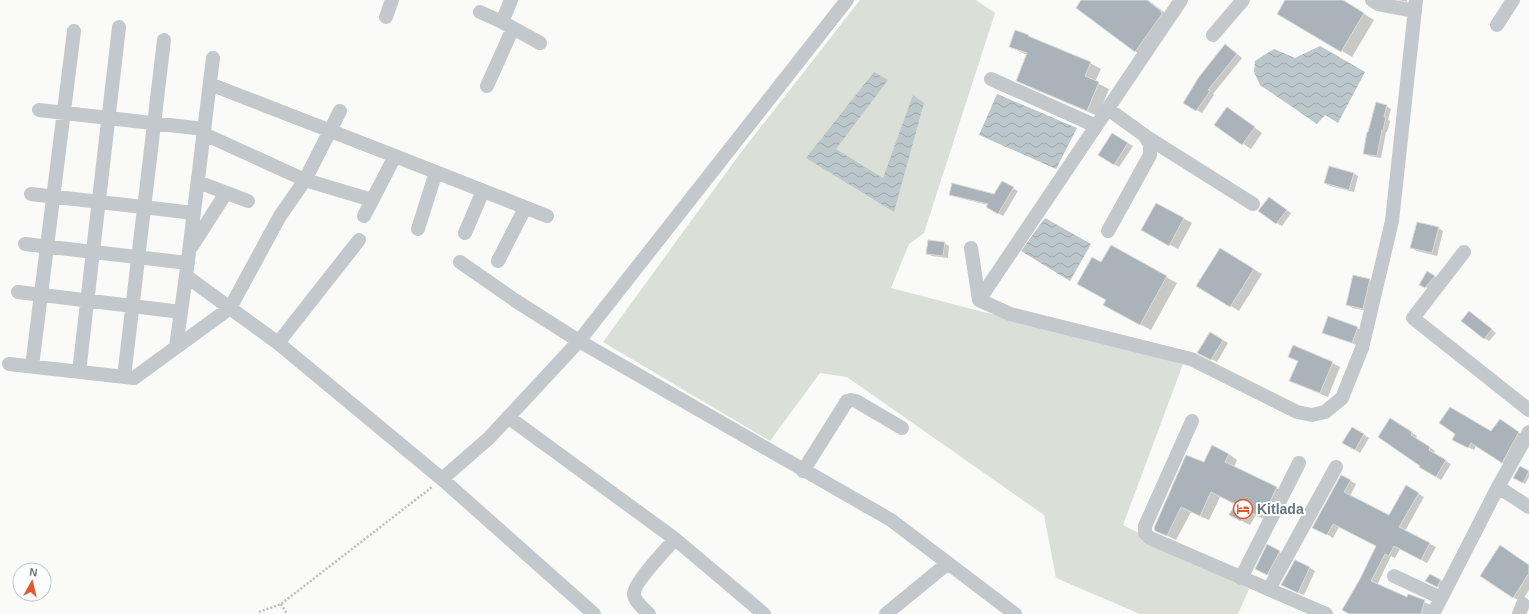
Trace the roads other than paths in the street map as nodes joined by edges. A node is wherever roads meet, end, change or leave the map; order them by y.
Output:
1 (392, 0) edge
2 (511, 0) edge
3 (846, 0) edge
4 (1181, 0) edge
5 (1243, 0) edge
6 (1372, 0) edge
7 (1513, 0) edge
8 (1415, 5) edge
9 (480, 12) dead end
10 (386, 18) dead end
11 (508, 25) junction
12 (1497, 26) dead end
13 (119, 27) dead end
14 (74, 31) dead end
15 (1213, 35) dead end
16 (164, 40) dead end
17 (540, 43) dead end
18 (213, 58) dead end
19 (991, 79) dead end
20 (210, 84) junction
21 (487, 86) dead end
22 (1108, 109) junction
23 (39, 110) dead end
24 (340, 111) dead end
25 (63, 113) junction
26 (108, 118) junction
27 (154, 123) junction
28 (1096, 126) junction
29 (330, 130) junction
30 (204, 131) junction
31 (1144, 135) junction
32 (395, 156) junction
33 (436, 172) junction
34 (305, 180) junction
35 (198, 182) junction
36 (483, 191) junction
37 (226, 193) junction
38 (31, 194) dead end
39 (53, 197) junction
40 (372, 200) junction
41 (248, 201) dead end
42 (98, 202) junction
43 (1253, 204) dead end
44 (144, 207) junction
45 (525, 208) junction
46 (194, 213) junction
47 (364, 216) dead end
48 (546, 216) dead end
49 (418, 229) dead end
50 (1108, 231) dead end
51 (465, 233) dead end
52 (359, 240) dead end
53 (25, 244) dead end
54 (47, 246) junction
55 (971, 248) dead end
56 (92, 252) junction
57 (1464, 252) dead end
58 (138, 257) junction
59 (498, 261) dead end
60 (460, 262) dead end
61 (188, 263) junction
62 (18, 292) dead end
63 (40, 295) junction
64 (979, 300) junction
65 (86, 301) junction
66 (132, 306) junction
67 (230, 308) junction
68 (181, 312) junction
69 (578, 341) junction
70 (278, 343) junction
71 (176, 347) junction
72 (9, 364) dead end
73 (32, 366) junction
74 (79, 372) junction
75 (124, 377) junction
76 (1529, 410) edge
77 (508, 417) junction
78 (1192, 421) dead end
79 (902, 428) dead end
80 (1529, 432) edge
81 (1299, 463) dead end
82 (1336, 467) dead end
83 (803, 471) junction
84 (442, 479) junction
85 (1498, 487) junction
86 (1529, 507) edge
87 (675, 539) junction
88 (948, 563) junction
89 (1394, 576) dead end
90 (1241, 578) junction
91 (1269, 589) junction
92 (1440, 598) junction
93 (594, 614) edge
94 (649, 614) edge
95 (764, 614) edge
96 (886, 614) edge
97 (1015, 614) edge
98 (1326, 614) edge
99 (1433, 614) edge

1 - 10 street
2 - 11 street
3 - 69 street
4 - 22 street
5 - 15 street
6 - 8 street
7 - 12 street
8 - 64 street
9 - 11 street
11 - 17 street
11 - 21 street
13 - 26 street
14 - 25 street
16 - 27 street
18 - 20 street
19 - 28 street
20 - 29 street
20 - 30 street
22 - 28 street
22 - 31 street
23 - 25 street
24 - 29 street
25 - 26 street
25 - 39 street
26 - 27 street
26 - 42 street
27 - 30 street
27 - 44 street
28 - 64 street
29 - 32 street
29 - 34 street
30 - 34 street
30 - 35 street
31 - 43 street
31 - 50 street
32 - 33 street
32 - 40 street
33 - 36 street
33 - 49 street
34 - 40 street
34 - 67 street
35 - 37 street
35 - 46 street
36 - 45 street
36 - 51 street
37 - 41 street
37 - 61 street
38 - 39 street
39 - 42 street
39 - 54 street
40 - 47 street
42 - 44 street
42 - 56 street
44 - 46 street
44 - 58 street
45 - 48 street
45 - 59 street
46 - 61 street
52 - 70 street
53 - 54 street
54 - 56 street
54 - 63 street
55 - 64 street
56 - 58 street
56 - 65 street
57 - 76 street
58 - 61 street
58 - 66 street
60 - 69 street
61 - 67 street
61 - 68 street
62 - 63 street
63 - 65 street
63 - 73 street
65 - 66 street
65 - 74 street
66 - 68 street
66 - 75 street
67 - 70 street
67 - 71 street
68 - 71 street
69 - 77 street
69 - 83 street
70 - 84 street
71 - 75 street
72 - 73 street
73 - 74 street
74 - 75 street
77 - 84 street
77 - 87 street
78 - 90 street
79 - 83 street
80 - 85 street
81 - 90 street
82 - 91 street
83 - 88 street
84 - 93 street
85 - 86 street
85 - 92 street
87 - 94 street
87 - 95 street
88 - 96 street
88 - 97 street
89 - 92 street
90 - 91 street
91 - 98 street
92 - 99 street

